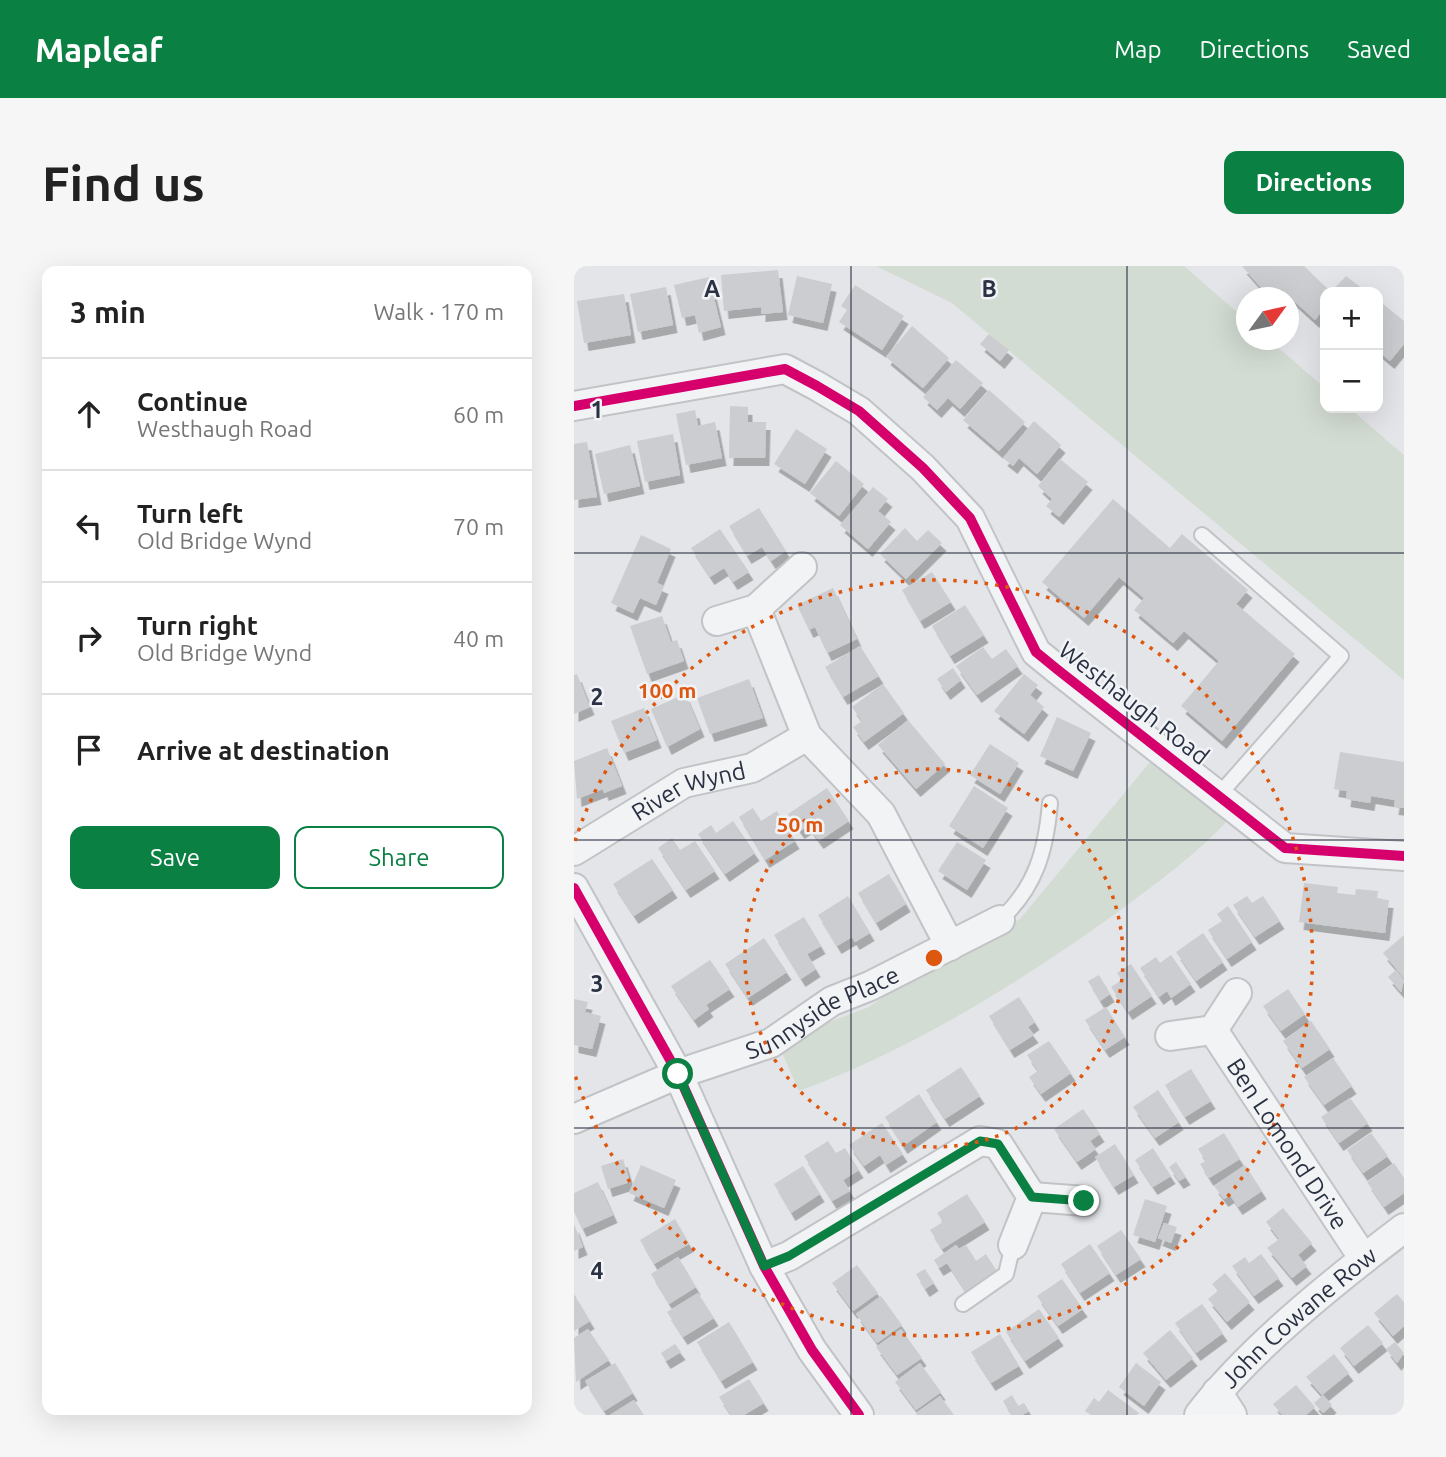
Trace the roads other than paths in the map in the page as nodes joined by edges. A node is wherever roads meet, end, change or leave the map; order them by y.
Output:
1 (574, 406) edge
2 (1202, 534) dead end
3 (802, 567) dead end
4 (756, 609) junction
5 (718, 621) dead end
6 (807, 736) junction
7 (1218, 796) junction
8 (1050, 803) dead end
9 (574, 851) edge
10 (1404, 856) edge
11 (574, 888) edge
12 (1000, 920) joint
13 (950, 946) junction
14 (1237, 993) dead end
15 (1213, 1030) junction
16 (1170, 1036) dead end
17 (678, 1074) junction
18 (574, 1119) edge
19 (1032, 1197) junction
20 (1084, 1201) dead end
21 (1404, 1228) edge
22 (1013, 1245) joint
23 (1364, 1259) junction
24 (764, 1266) junction
25 (963, 1304) dead end
26 (1217, 1392) junction
27 (859, 1415) edge
28 (1199, 1415) edge
29 (1232, 1415) edge

1 - 7 street, Westhaugh Road
2 - 7 lane
3 - 4 street
4 - 5 street
4 - 6 street
6 - 9 street, River Wynd
6 - 13 street
7 - 10 street, Westhaugh Road
8 - 12 lane
11 - 17 street
12 - 13 street, Sunnyside Place
13 - 17 street, Sunnyside Place
14 - 15 street
15 - 16 street
15 - 23 street, Ben Lomond Drive
17 - 18 street, Sunnyside Place
17 - 24 street
19 - 20 street
19 - 22 street
19 - 24 street
21 - 23 street, John Cowane Row
22 - 25 lane
23 - 26 street, John Cowane Row
24 - 27 street
26 - 28 street, John Cowane Row
26 - 29 street

